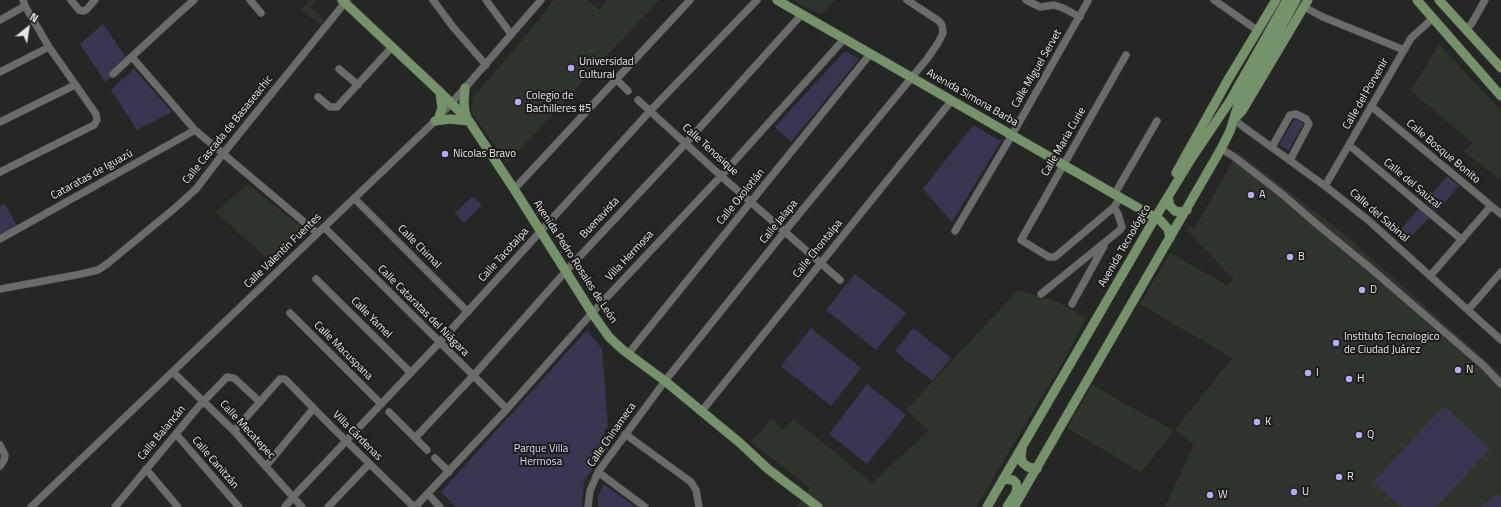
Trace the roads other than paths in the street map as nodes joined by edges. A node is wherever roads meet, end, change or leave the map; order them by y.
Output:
1 (71, 0) edge
2 (95, 0) edge
3 (194, 0) edge
4 (250, 0) edge
5 (433, 0) edge
6 (486, 0) edge
7 (541, 0) edge
8 (690, 0) edge
9 (757, 0) edge
10 (777, 0) edge
11 (907, 0) edge
12 (1026, 0) edge
13 (1214, 0) edge
14 (1276, 0) edge
15 (1287, 0) edge
16 (1296, 0) edge
17 (1417, 0) edge
18 (1439, 0) edge
19 (1485, 0) edge
20 (345, 1) edge
21 (1088, 1) edge
22 (24, 3) edge
23 (1306, 4) edge
24 (261, 13) dead end
25 (802, 14) junction
26 (1080, 17) junction
27 (1432, 19) junction
28 (0, 20) edge
29 (1467, 29) junction
30 (1258, 30) junction
31 (511, 34) junction
32 (845, 38) junction
33 (49, 47) junction
34 (392, 47) junction
35 (1404, 50) junction
36 (871, 54) junction
37 (1126, 54) dead end
38 (132, 57) junction
39 (486, 65) junction
40 (1501, 68) edge
41 (339, 69) dead end
42 (0, 72) edge
43 (113, 74) dead end
44 (912, 77) junction
45 (616, 79) junction
46 (75, 85) junction
47 (358, 85) junction
48 (465, 88) junction
49 (628, 91) dead end
50 (440, 92) junction
51 (1501, 96) edge
52 (318, 97) dead end
53 (638, 100) dead end
54 (952, 100) junction
55 (452, 103) junction
56 (1234, 103) junction
57 (1371, 106) junction
58 (650, 111) junction
59 (437, 119) junction
60 (1234, 120) junction
61 (469, 121) junction
62 (1157, 121) dead end
63 (0, 122) edge
64 (195, 130) junction
65 (1012, 135) junction
66 (686, 143) junction
67 (1349, 145) junction
68 (1272, 147) junction
69 (1221, 149) junction
70 (222, 155) junction
71 (1290, 160) junction
72 (1064, 165) junction
73 (0, 172) edge
74 (721, 176) junction
75 (1325, 186) junction
76 (514, 189) junction
77 (1117, 196) junction
78 (354, 198) junction
79 (1168, 198) junction
80 (751, 201) junction
81 (1491, 206) junction
82 (1114, 207) junction
83 (1187, 210) junction
84 (1501, 214) edge
85 (1155, 218) junction
86 (324, 227) junction
87 (540, 231) junction
88 (785, 231) junction
89 (955, 231) dead end
90 (317, 233) junction
91 (1170, 238) junction
92 (0, 239) edge
93 (1462, 240) junction
94 (1106, 242) junction
95 (821, 263) junction
96 (566, 271) junction
97 (1501, 272) edge
98 (1430, 276) junction
99 (316, 279) dead end
100 (840, 280) dead end
101 (0, 289) edge
102 (1041, 294) dead end
103 (1072, 304) dead end
104 (1468, 310) junction
105 (468, 312) junction
106 (290, 313) dead end
107 (592, 313) junction
108 (1501, 340) edge
109 (439, 343) junction
110 (628, 354) junction
111 (174, 371) junction
112 (411, 373) junction
113 (473, 376) junction
114 (665, 381) junction
115 (1501, 384) edge
116 (205, 402) junction
117 (260, 402) junction
118 (381, 404) junction
119 (314, 409) junction
120 (507, 409) junction
121 (389, 412) dead end
122 (701, 412) junction
123 (234, 431) junction
124 (176, 434) junction
125 (625, 434) junction
126 (415, 438) junction
127 (346, 441) junction
128 (0, 445) edge
129 (1023, 446) junction
130 (427, 450) dead end
131 (435, 458) dead end
132 (369, 464) junction
133 (0, 466) edge
134 (266, 466) junction
135 (146, 469) junction
136 (1037, 469) junction
137 (449, 472) junction
138 (598, 472) junction
139 (1003, 479) junction
140 (428, 494) junction
141 (293, 497) junction
142 (31, 507) edge
143 (115, 507) edge
144 (178, 507) edge
145 (238, 507) edge
146 (285, 507) edge
147 (302, 507) edge
148 (328, 507) edge
149 (415, 507) edge
150 (440, 507) edge
151 (588, 507) edge
152 (645, 507) edge
153 (698, 507) edge
154 (818, 507) edge
155 (987, 507) edge
156 (1007, 507) edge
157 (1014, 507) edge

1 - 2 street
3 - 38 street
4 - 24 street
5 - 39 street
6 - 31 street
7 - 31 street, Calle Valentín Fuentes
8 - 45 street
9 - 58 street, Calle Tacotalpa
10 - 25 main road, Avenida Simona Barba
11 - 44 street, Calle Jalapa
12 - 26 street
13 - 30 street
14 - 30 main road
15 - 56 main road, Avenida Tecnológico
16 - 56 main road, Avenida Tecnológico
17 - 27 main road
18 - 29 main road
19 - 29 street
20 - 34 main road, Avenida Pedro Rosales de León
20 - 70 street, Calle Cascada de Basaseachic
21 - 26 street, Calle Miguel Servet
22 - 28 street
22 - 33 street
23 - 35 street
23 - 60 main road
25 - 32 main road, Avenida Simona Barba
25 - 66 street, Buenavista
26 - 65 street, Calle Miguel Servet
27 - 35 street, Calle del Porvenir
27 - 51 main road
29 - 40 main road
30 - 85 main road
31 - 39 street, Calle Valentín Fuentes
32 - 36 main road, Avenida Simona Barba
32 - 74 street, Villa Hermosa
33 - 42 street
33 - 46 street
34 - 47 street
34 - 50 main road, Avenida Pedro Rosales de León
35 - 57 street, Calle del Porvenir
36 - 44 main road, Avenida Simona Barba
36 - 80 street, Calle Oxolotlán
37 - 72 street, Calle Maria Curie
38 - 43 street
38 - 64 street
39 - 48 street, Calle Valentín Fuentes
41 - 47 street
44 - 54 main road, Avenida Simona Barba
44 - 88 street, Calle Jalapa
45 - 49 street
45 - 76 street
46 - 63 street
46 - 73 street
47 - 52 street
48 - 55 street, Calle Valentín Fuentes
48 - 61 main road
50 - 55 main road, Avenida Pedro Rosales de León
50 - 59 main road
53 - 58 street, Calle Tenosique
54 - 65 main road, Avenida Simona Barba
54 - 95 street, Calle Chontalpa
55 - 59 street, Calle Valentín Fuentes
55 - 61 main road, Avenida Pedro Rosales de León
56 - 60 main road, Avenida Tecnológico
56 - 79 main road, Avenida Tecnológico
57 - 67 street, Calle del Porvenir
57 - 81 street, Calle Bosque Bonito
58 - 66 street, Calle Tenosique
58 - 87 street, Calle Tacotalpa
59 - 61 main road
59 - 78 street, Calle Valentín Fuentes
60 - 68 street, Calle del Sabinal
60 - 69 main road, Avenida Tecnológico
61 - 76 main road, Avenida Pedro Rosales de León
62 - 77 street
64 - 70 street
64 - 92 street, Cataratas de Iguazú
65 - 72 main road, Avenida Simona Barba
65 - 89 street, Calle Miguel Servet
66 - 74 street, Calle Tenosique
66 - 96 street, Buenavista
67 - 75 street, Calle del Porvenir
67 - 93 street, Calle del Sauzal
68 - 71 street, Calle del Sabinal
68 - 71 street
69 - 83 main road, Avenida Tecnológico
69 - 115 street
70 - 90 street
70 - 101 street, Calle Cascada de Basaseachic
71 - 75 street, Calle del Sabinal
72 - 77 main road, Avenida Simona Barba
72 - 82 street, Calle Maria Curie
74 - 80 street, Calle Tenosique
74 - 107 street, Villa Hermosa
75 - 98 street, Calle del Sabinal
76 - 87 main road, Avenida Pedro Rosales de León
77 - 82 street
77 - 85 main road, Avenida Simona Barba
78 - 86 street, Calle Valentín Fuentes
78 - 105 street, Calle Chimal
79 - 83 main road
79 - 85 main road, Avenida Tecnológico
80 - 88 street, Calle Tenosique
80 - 110 street, Calle Oxolotlán
81 - 84 street, Calle Bosque Bonito
81 - 93 street
82 - 94 street
83 - 91 main road, Avenida Tecnológico
85 - 91 main road, Avenida Simona Barba
85 - 129 main road, Avenida Tecnológico
86 - 90 street, Calle Valentín Fuentes
86 - 109 street, Calle Cataratas del Niágara
87 - 96 main road, Avenida Pedro Rosales de León
87 - 105 street, Calle Tacotalpa
88 - 95 street, Calle Tenosique
88 - 114 street, Calle Jalapa
90 - 111 street, Calle Valentín Fuentes
91 - 136 main road, Avenida Tecnológico
93 - 98 street
94 - 102 street
94 - 103 street
95 - 100 street, Calle Tenosique
95 - 122 street, Calle Chontalpa
96 - 107 main road, Avenida Pedro Rosales de León
96 - 113 street, Buenavista
97 - 104 street
98 - 104 street, Calle del Sabinal
99 - 112 street, Calle Yamel
104 - 108 street, Calle del Sabinal
105 - 109 street, Calle Tacotalpa
106 - 118 street, Calle Macuspana
107 - 110 main road, Avenida Pedro Rosales de León
107 - 120 street, Villa Hermosa
109 - 112 street, Calle Tacotalpa
109 - 113 street, Calle Cataratas del Niágara
110 - 114 main road, Avenida Pedro Rosales de León
111 - 116 street, Calle Mecatepec
111 - 142 street, Calle Valentín Fuentes
112 - 118 street, Calle Tacotalpa
113 - 120 street, Calle Cataratas del Niágara
113 - 126 street, Buenavista
114 - 122 main road, Avenida Pedro Rosales de León
114 - 125 street, Calle Chinameca
116 - 117 street, Calle Balancán
116 - 123 street, Calle Mecatepec
116 - 124 street, Calle Balancán
117 - 119 street, Villa Cárdenas
117 - 123 street
118 - 127 street, Calle Tacotalpa
119 - 127 street, Villa Cárdenas
119 - 134 street
120 - 137 street, Villa Hermosa
121 - 126 street
122 - 154 main road, Avenida Pedro Rosales de León
123 - 134 street, Calle Mecatepec
124 - 135 street, Calle Balancán
124 - 145 street, Calle Canitzán
125 - 138 street, Calle Chinameca
125 - 153 street
126 - 130 street
127 - 132 street, Villa Cárdenas
127 - 141 street, Calle Tacotalpa
128 - 133 street
129 - 136 main road
129 - 139 main road, Avenida Tecnológico
131 - 137 street
132 - 148 street
132 - 149 street, Villa Cárdenas
134 - 141 street, Calle Mecatepec
135 - 143 street, Calle Balancán
135 - 144 street
136 - 157 main road, Avenida Tecnológico
137 - 140 street, Villa Hermosa
138 - 151 street, Calle Chinameca
138 - 152 street
139 - 155 main road, Avenida Tecnológico
139 - 156 main road
140 - 149 street, Villa Hermosa
140 - 150 street
141 - 146 street, Calle Tacotalpa
141 - 147 street, Calle Mecatepec

